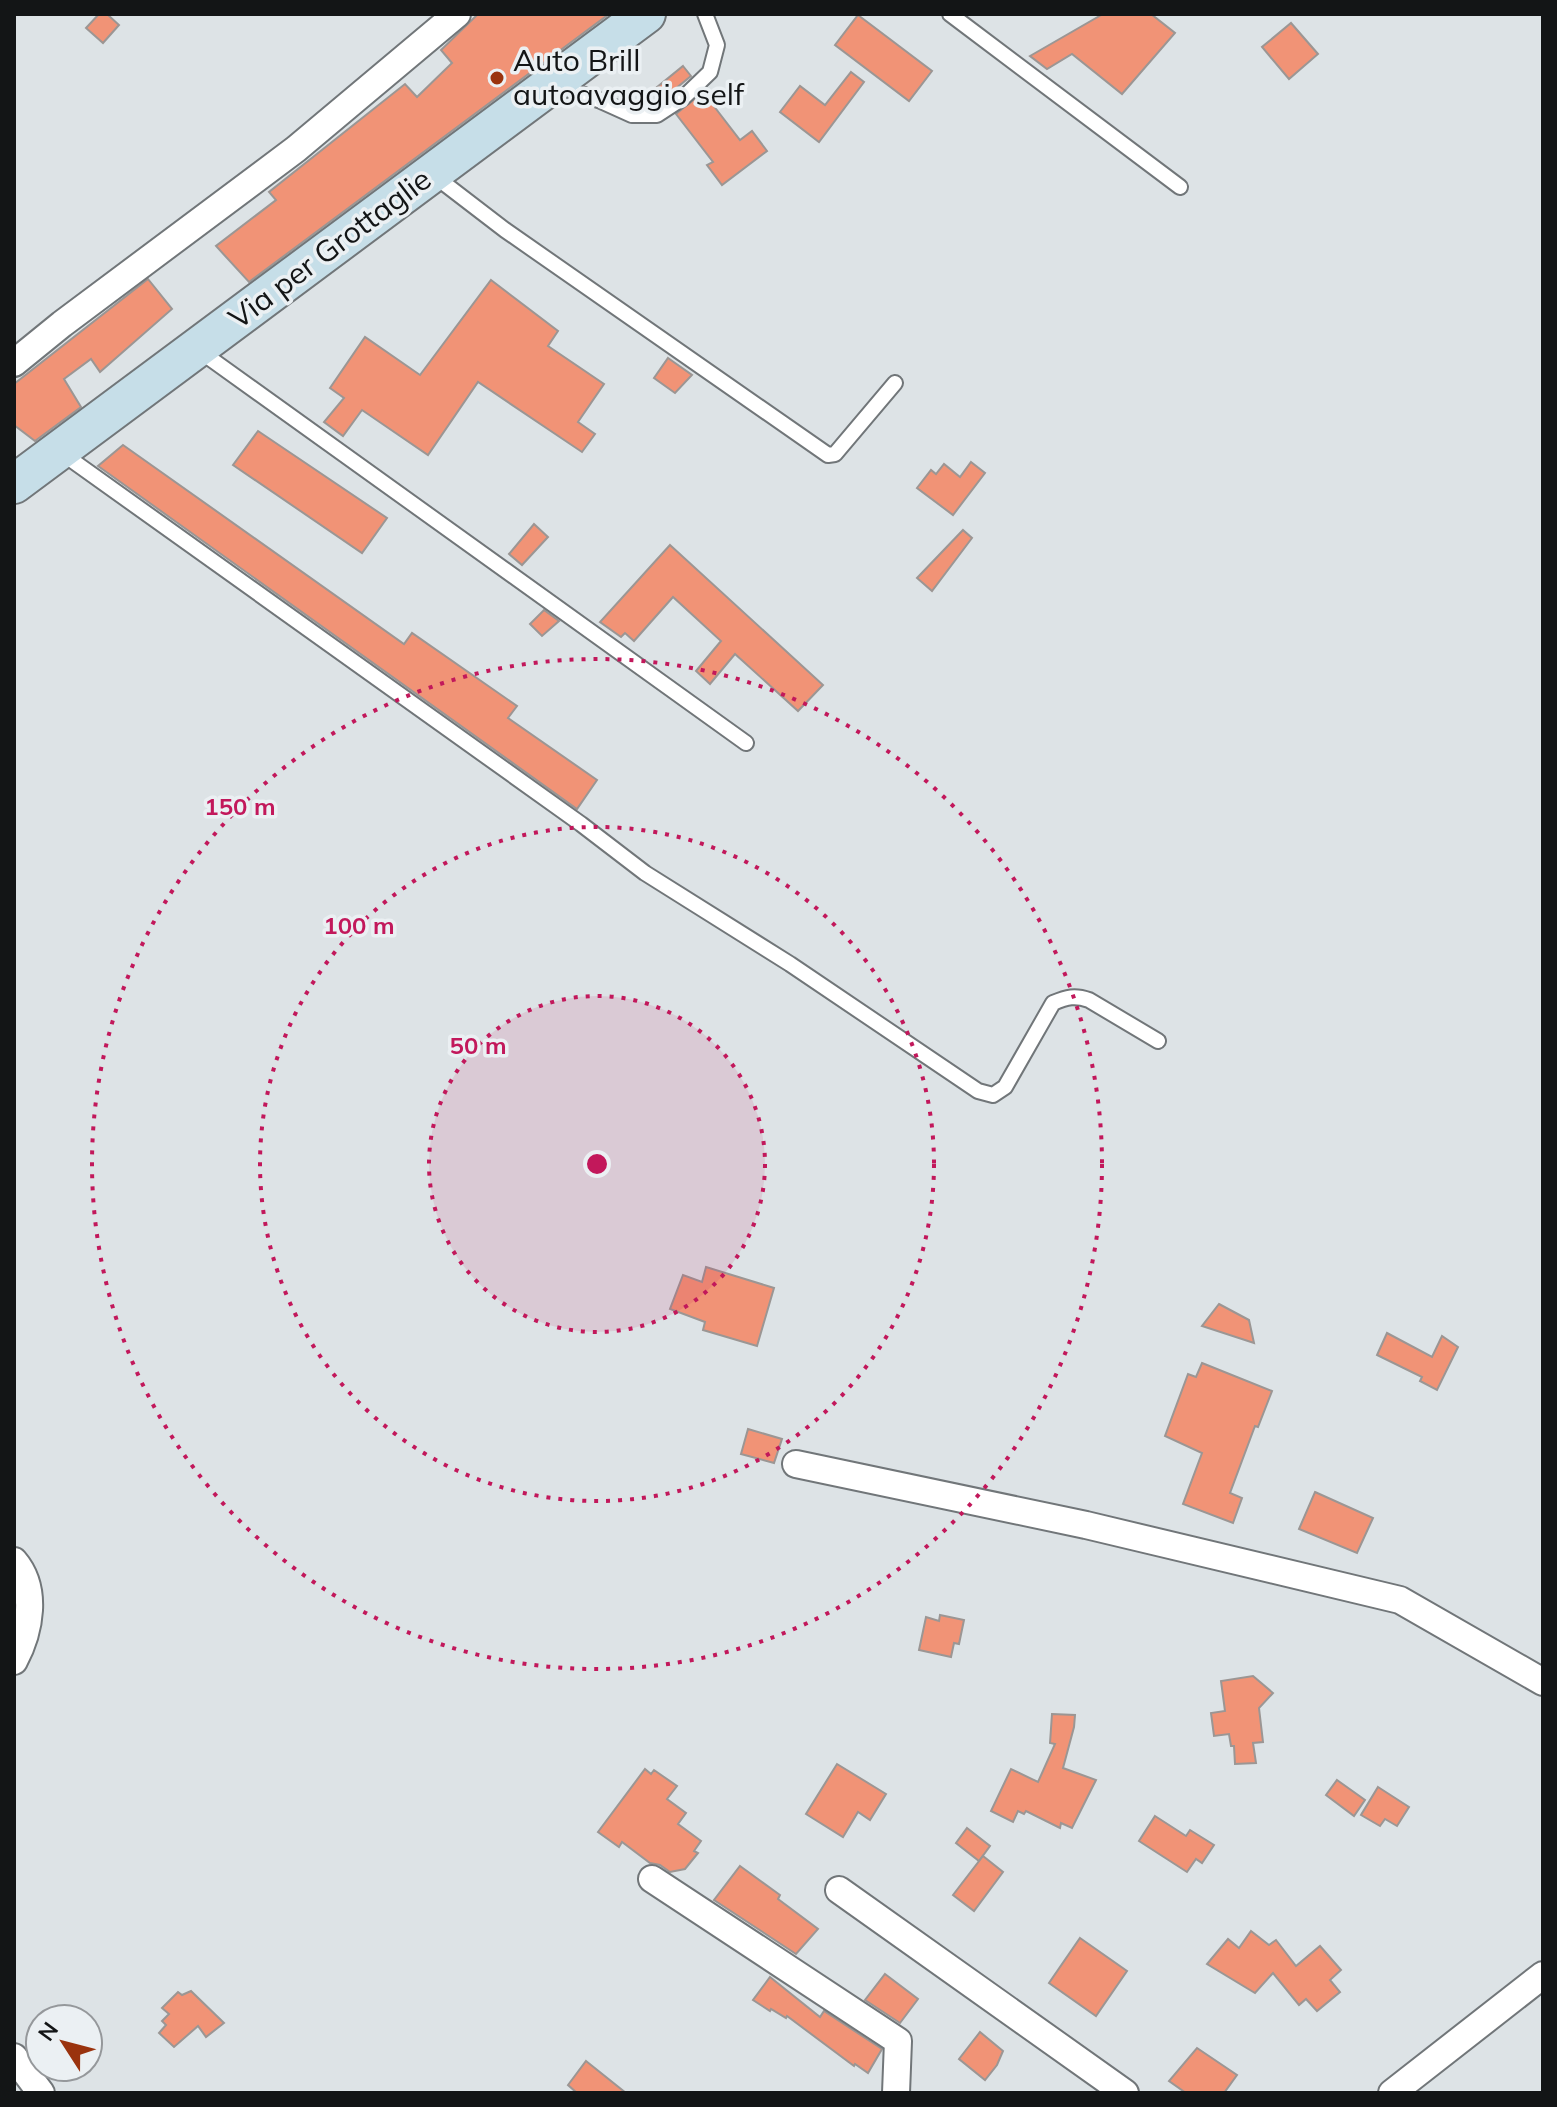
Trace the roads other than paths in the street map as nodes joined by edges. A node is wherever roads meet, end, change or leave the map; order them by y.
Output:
1 (457, 14) edge
2 (646, 14) edge
3 (705, 14) edge
4 (950, 14) edge
5 (552, 84) junction
6 (432, 174) junction
7 (1180, 187) dead end
8 (196, 349) junction
9 (14, 363) edge
10 (895, 383) dead end
11 (59, 451) junction
12 (14, 484) edge
13 (746, 743) dead end
14 (1158, 1041) dead end
15 (796, 1464) dead end
16 (14, 1561) edge
17 (14, 1661) edge
18 (1543, 1682) edge
19 (652, 1879) dead end
20 (839, 1890) dead end
21 (1543, 1975) edge
22 (14, 2057) edge
23 (41, 2093) edge
24 (896, 2093) edge
25 (1125, 2093) edge
26 (1392, 2093) edge

1 - 9 street
2 - 5 street, Via per Grottaglie
3 - 5 lane
4 - 7 lane
5 - 6 street, Via per Grottaglie
6 - 8 street, Via per Grottaglie
6 - 10 lane
8 - 11 street, Via per Grottaglie
8 - 13 lane
11 - 12 street, Via per Grottaglie
11 - 14 lane
15 - 18 street
16 - 17 street
19 - 24 street
20 - 25 street
21 - 26 street
22 - 23 street

